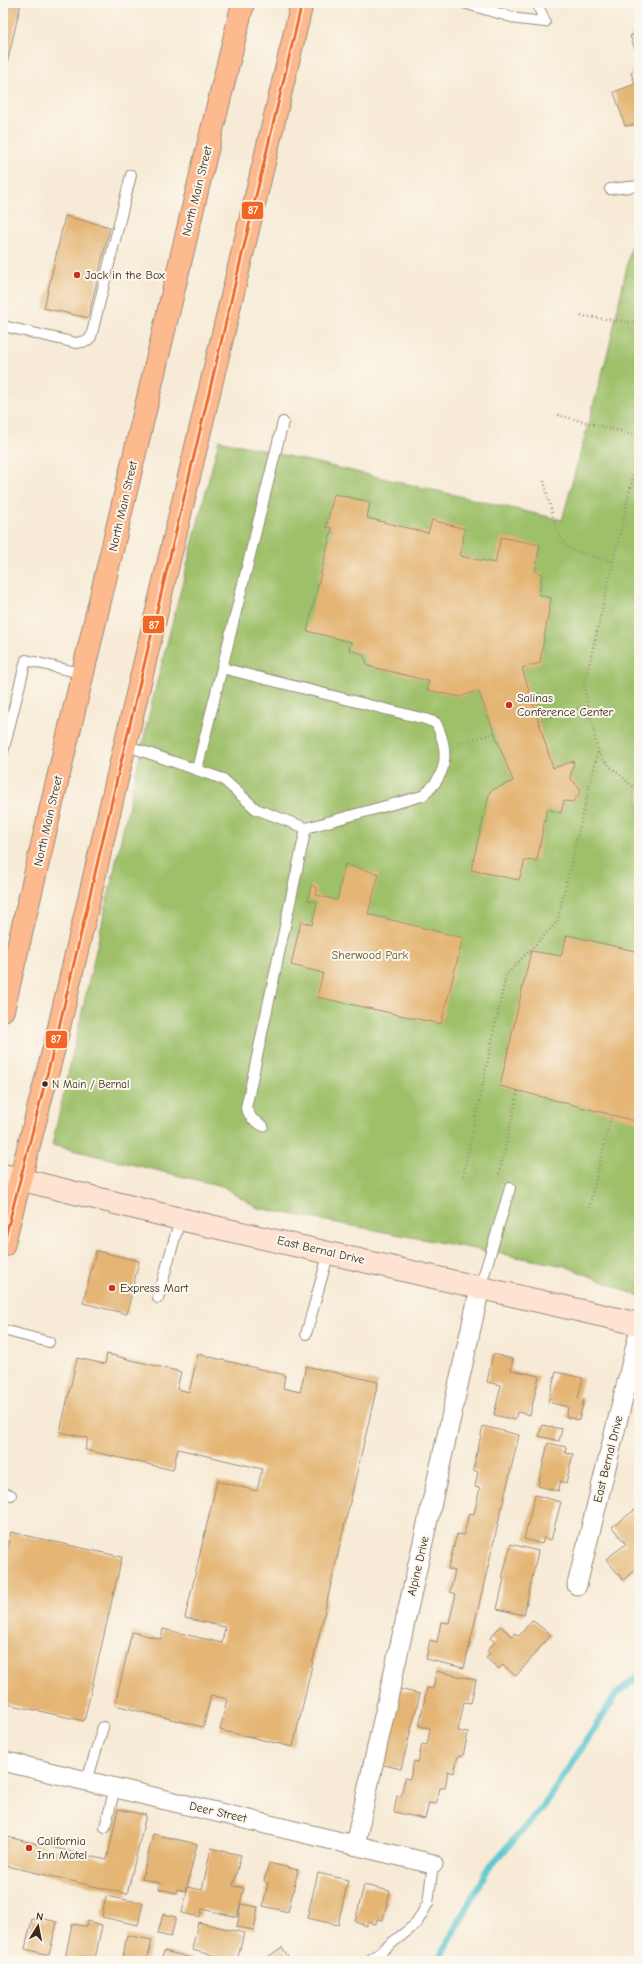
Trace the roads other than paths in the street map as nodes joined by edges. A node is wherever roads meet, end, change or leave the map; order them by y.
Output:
1 (243, 3) edge
2 (302, 3) edge
3 (537, 3) edge
4 (470, 4) edge
5 (131, 175) dead end
6 (639, 186) edge
7 (610, 189) dead end
8 (3, 326) edge
9 (283, 422) dead end
10 (222, 668) junction
11 (84, 674) junction
12 (125, 745) junction
13 (3, 752) edge
14 (197, 769) junction
15 (306, 828) junction
16 (3, 1010) edge
17 (263, 1126) dead end
18 (12, 1177) edge
19 (510, 1188) dead end
20 (180, 1219) junction
21 (3, 1246) edge
22 (329, 1252) junction
23 (480, 1288) junction
24 (158, 1298) dead end
25 (639, 1324) edge
26 (3, 1330) edge
27 (639, 1333) edge
28 (306, 1334) dead end
29 (49, 1342) dead end
30 (577, 1585) dead end
31 (103, 1727) dead end
32 (3, 1761) edge
33 (87, 1781) junction
34 (115, 1788) junction
35 (105, 1827) dead end
36 (355, 1845) junction
37 (433, 1864) joint
38 (369, 1961) edge

1 - 11 main road, North Main Street
2 - 12 main road
3 - 4 lane
5 - 8 lane
6 - 7 lane
9 - 10 lane
10 - 14 lane
10 - 15 lane
11 - 13 lane
11 - 16 main road, North Main Street
12 - 14 lane
12 - 18 main road
14 - 15 lane
15 - 17 lane
18 - 20 main road, East Bernal Drive
18 - 21 main road
19 - 23 lane
20 - 22 main road, East Bernal Drive
20 - 24 lane
22 - 23 main road, East Bernal Drive
22 - 28 lane
23 - 25 main road, East Bernal Drive
23 - 36 street, Alpine Drive
26 - 29 lane
27 - 30 street, East Bernal Drive
31 - 33 lane
32 - 33 street, Deer Street
33 - 34 street, Deer Street
34 - 35 lane
34 - 36 street, Deer Street
36 - 37 street, Deer Street
37 - 38 lane

